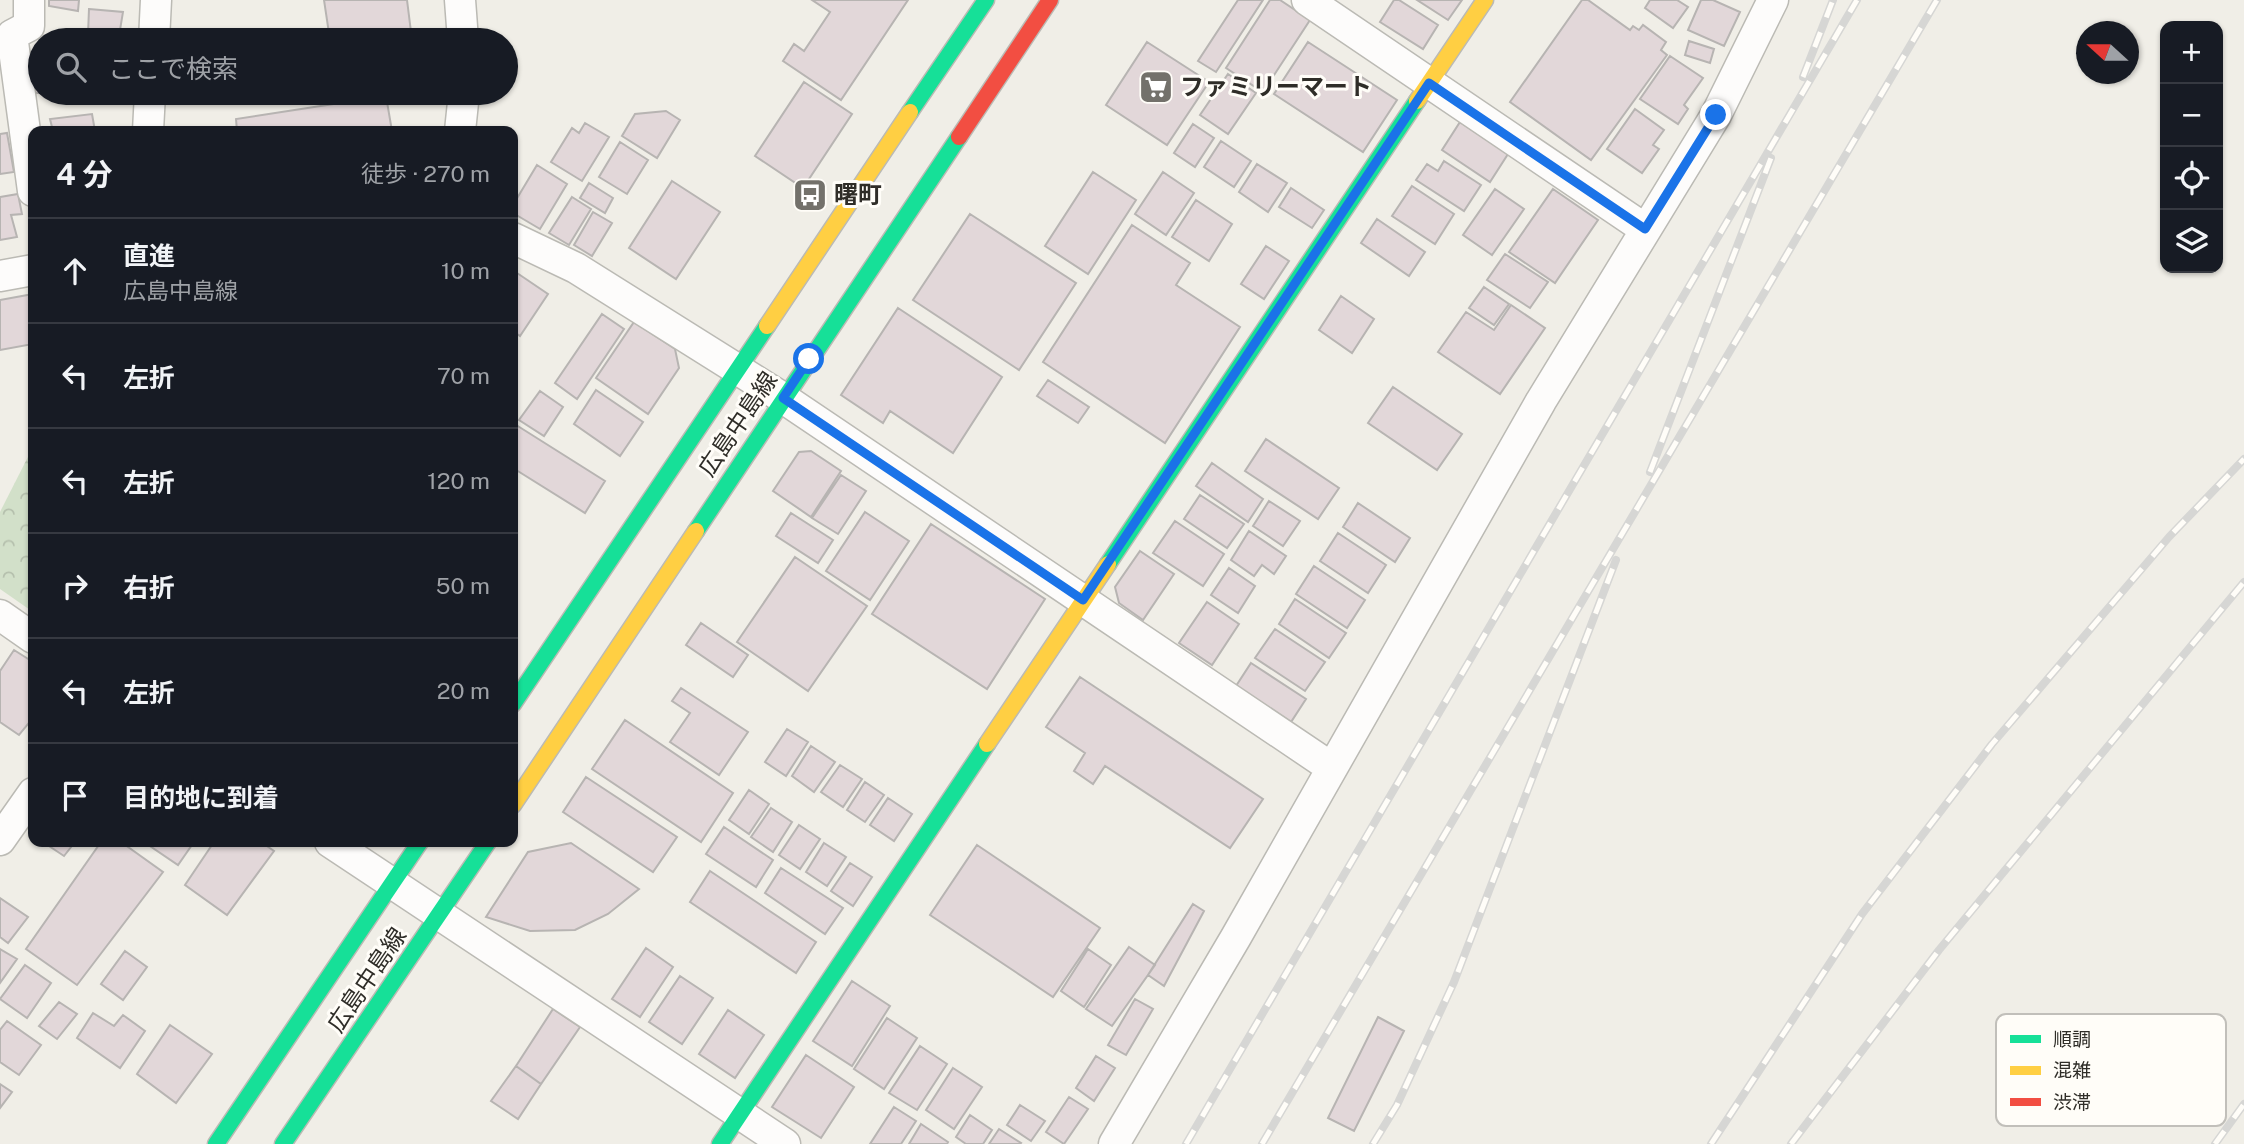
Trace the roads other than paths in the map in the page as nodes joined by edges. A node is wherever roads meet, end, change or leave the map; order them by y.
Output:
1 (29, 0) edge
2 (156, 0) edge
3 (460, 0) edge
4 (986, 0) edge
5 (1049, 0) edge
6 (1307, 0) edge
7 (1485, 0) edge
8 (1773, 0) edge
9 (155, 28) edge
10 (462, 28) edge
11 (1429, 83) junction
12 (149, 105) edge
13 (463, 105) edge
14 (148, 126) edge
15 (461, 126) edge
16 (28, 154) edge
17 (1645, 229) junction
18 (518, 239) edge
19 (28, 272) edge
20 (0, 275) edge
21 (737, 371) junction
22 (783, 398) junction
23 (1083, 600) junction
24 (0, 615) edge
25 (28, 635) edge
26 (518, 697) edge
27 (1332, 768) junction
28 (518, 797) edge
29 (28, 800) edge
30 (0, 840) edge
31 (338, 847) edge
32 (417, 847) edge
33 (485, 847) edge
34 (392, 883) junction
35 (439, 914) junction
36 (740, 1114) junction
37 (216, 1144) edge
38 (283, 1144) edge
39 (720, 1144) edge
40 (785, 1144) edge
41 (1114, 1144) edge

1 - 16 street
2 - 9 street
3 - 10 street
4 - 21 main road, 広島中島線
5 - 22 main road, 広島中島線
6 - 11 street
7 - 11 main road
8 - 17 street
11 - 17 street
11 - 23 main road
12 - 14 street
13 - 15 street
17 - 27 street
18 - 21 street
19 - 20 street
21 - 22 street
21 - 26 main road, 広島中島線
22 - 23 street
22 - 28 main road, 広島中島線
23 - 27 street
23 - 36 main road
24 - 25 street
27 - 41 street
29 - 30 street
31 - 34 street
32 - 34 main road, 広島中島線
33 - 35 main road, 広島中島線
34 - 35 street
34 - 37 main road, 広島中島線
35 - 36 street
35 - 38 main road, 広島中島線
36 - 39 main road
36 - 40 street

